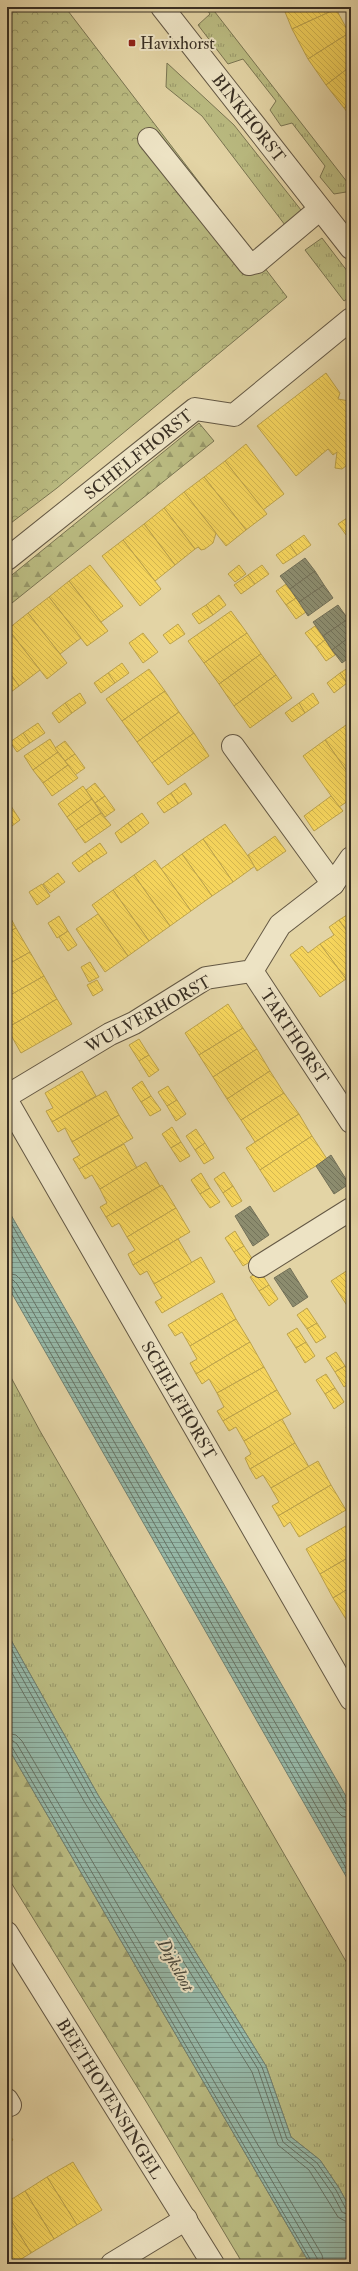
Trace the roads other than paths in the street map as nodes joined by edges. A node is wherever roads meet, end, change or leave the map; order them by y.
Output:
1 (162, 7) edge
2 (149, 138) dead end
3 (320, 209) junction
4 (351, 248) edge
5 (351, 319) edge
6 (7, 559) edge
7 (233, 746) dead end
8 (351, 858) edge
9 (333, 884) junction
10 (252, 971) junction
11 (7, 1096) edge
12 (7, 1101) edge
13 (351, 1122) edge
14 (351, 1209) edge
15 (260, 1266) dead end
16 (351, 1699) edge
17 (7, 1933) edge
18 (186, 2219) junction
19 (112, 2264) edge
20 (214, 2264) edge

1 - 3 street, BINKHORST
2 - 3 street
3 - 4 street, BINKHORST
5 - 6 street, SCHELFHORST
7 - 9 street
8 - 9 street
9 - 10 street
10 - 11 street, WULVERHORST
10 - 13 street, TARTHORST
12 - 16 street, SCHELFHORST
14 - 15 street
17 - 18 street, BEETHOVENSINGEL
18 - 19 street
18 - 20 street, BEETHOVENSINGEL

